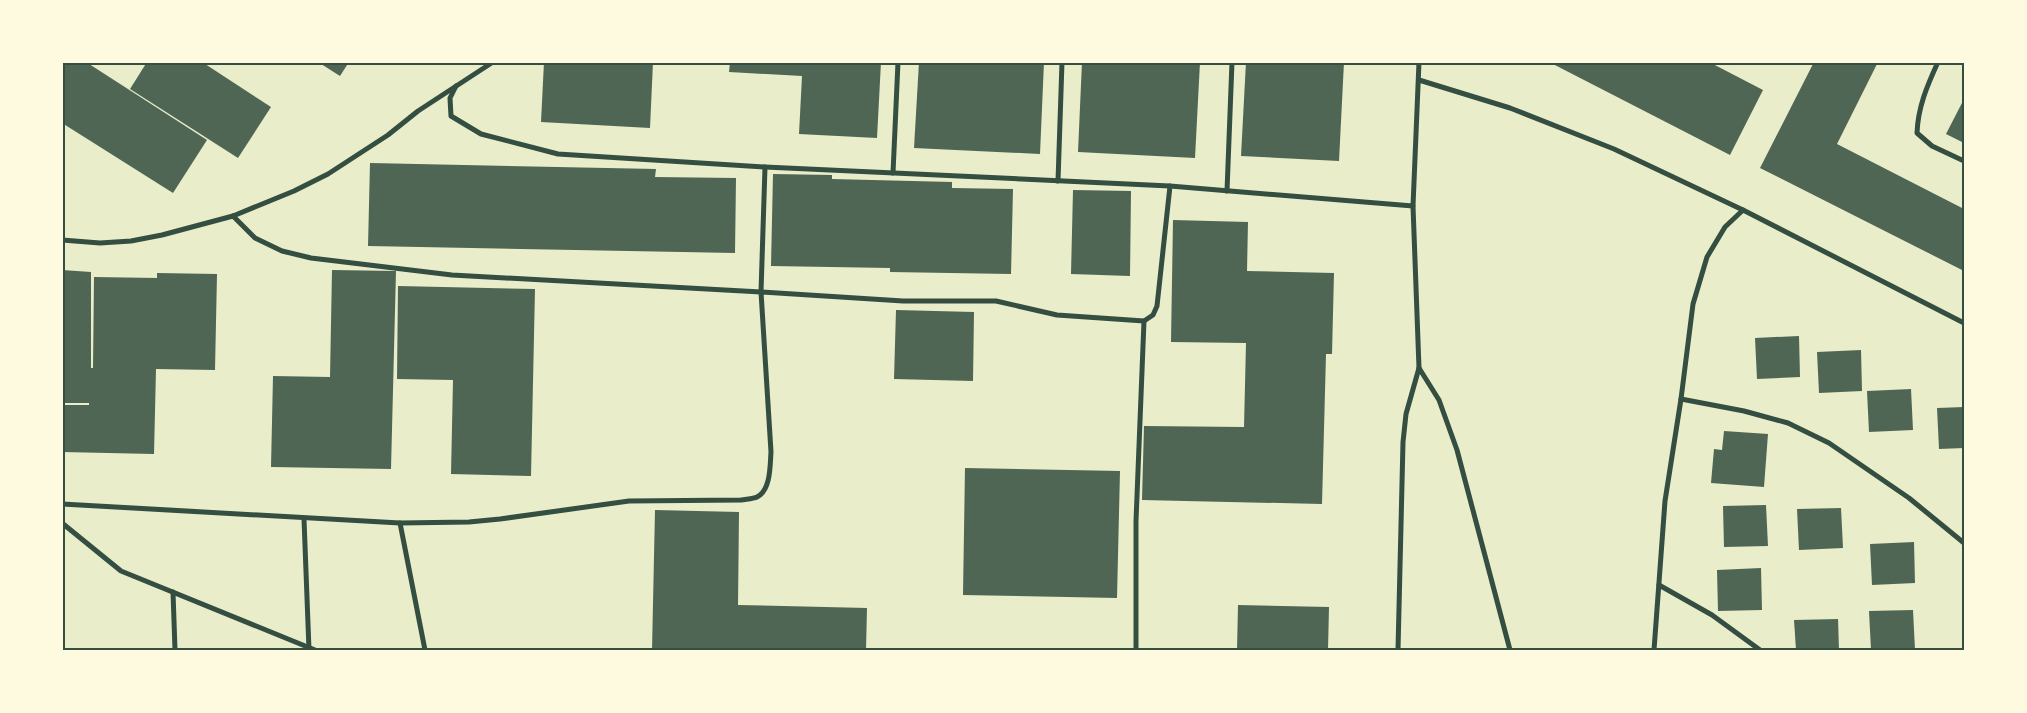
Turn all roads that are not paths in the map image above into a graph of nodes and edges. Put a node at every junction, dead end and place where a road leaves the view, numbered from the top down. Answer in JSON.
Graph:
{"nodes":[{"id":1,"x":493,"y":62,"type":"edge"},
{"id":2,"x":898,"y":62,"type":"edge"},
{"id":3,"x":1062,"y":62,"type":"edge"},
{"id":4,"x":1232,"y":62,"type":"edge"},
{"id":5,"x":1419,"y":62,"type":"edge"},
{"id":6,"x":1938,"y":62,"type":"edge"},
{"id":7,"x":1419,"y":80,"type":"junction"},
{"id":8,"x":456,"y":86,"type":"junction"},
{"id":9,"x":1964,"y":161,"type":"edge"},
{"id":10,"x":765,"y":167,"type":"junction"},
{"id":11,"x":893,"y":173,"type":"junction"},
{"id":12,"x":1058,"y":181,"type":"junction"},
{"id":13,"x":1170,"y":186,"type":"junction"},
{"id":14,"x":1227,"y":191,"type":"junction"},
{"id":15,"x":1413,"y":206,"type":"junction"},
{"id":16,"x":1743,"y":210,"type":"junction"},
{"id":17,"x":233,"y":216,"type":"junction"},
{"id":18,"x":62,"y":240,"type":"edge"},
{"id":19,"x":761,"y":292,"type":"junction"},
{"id":20,"x":1144,"y":321,"type":"junction"},
{"id":21,"x":1964,"y":323,"type":"edge"},
{"id":22,"x":1419,"y":368,"type":"junction"},
{"id":23,"x":1681,"y":399,"type":"junction"},
{"id":24,"x":62,"y":504,"type":"edge"},
{"id":25,"x":304,"y":519,"type":"junction"},
{"id":26,"x":62,"y":523,"type":"edge"},
{"id":27,"x":400,"y":523,"type":"junction"},
{"id":28,"x":1964,"y":543,"type":"edge"},
{"id":29,"x":1659,"y":584,"type":"junction"},
{"id":30,"x":173,"y":592,"type":"junction"},
{"id":31,"x":175,"y":650,"type":"edge"},
{"id":32,"x":311,"y":650,"type":"edge"},
{"id":33,"x":425,"y":650,"type":"edge"},
{"id":34,"x":1136,"y":650,"type":"edge"},
{"id":35,"x":1398,"y":650,"type":"edge"},
{"id":36,"x":1510,"y":650,"type":"edge"},
{"id":37,"x":1654,"y":650,"type":"edge"},
{"id":38,"x":1760,"y":650,"type":"edge"}],
"edges":[{"from":1,"to":8,"type":"street"},
{"from":2,"to":11,"type":"street"},
{"from":3,"to":12,"type":"street"},
{"from":4,"to":14,"type":"street"},
{"from":5,"to":7,"type":"street"},
{"from":6,"to":9,"type":"street"},
{"from":7,"to":15,"type":"street"},
{"from":7,"to":16,"type":"street"},
{"from":8,"to":10,"type":"street"},
{"from":8,"to":17,"type":"street"},
{"from":10,"to":11,"type":"street"},
{"from":10,"to":19,"type":"street"},
{"from":11,"to":12,"type":"street"},
{"from":12,"to":13,"type":"street"},
{"from":13,"to":14,"type":"street"},
{"from":13,"to":20,"type":"street"},
{"from":14,"to":15,"type":"street"},
{"from":15,"to":22,"type":"street"},
{"from":16,"to":21,"type":"street"},
{"from":16,"to":23,"type":"street"},
{"from":17,"to":18,"type":"street"},
{"from":17,"to":19,"type":"street"},
{"from":19,"to":20,"type":"street"},
{"from":19,"to":27,"type":"street"},
{"from":20,"to":34,"type":"street"},
{"from":22,"to":35,"type":"street"},
{"from":22,"to":36,"type":"street"},
{"from":23,"to":28,"type":"street"},
{"from":23,"to":29,"type":"street"},
{"from":24,"to":25,"type":"street"},
{"from":25,"to":27,"type":"street"},
{"from":25,"to":32,"type":"street"},
{"from":26,"to":30,"type":"street"},
{"from":27,"to":33,"type":"street"},
{"from":29,"to":37,"type":"street"},
{"from":29,"to":38,"type":"street"},
{"from":30,"to":31,"type":"street"},
{"from":30,"to":32,"type":"street"}]}
